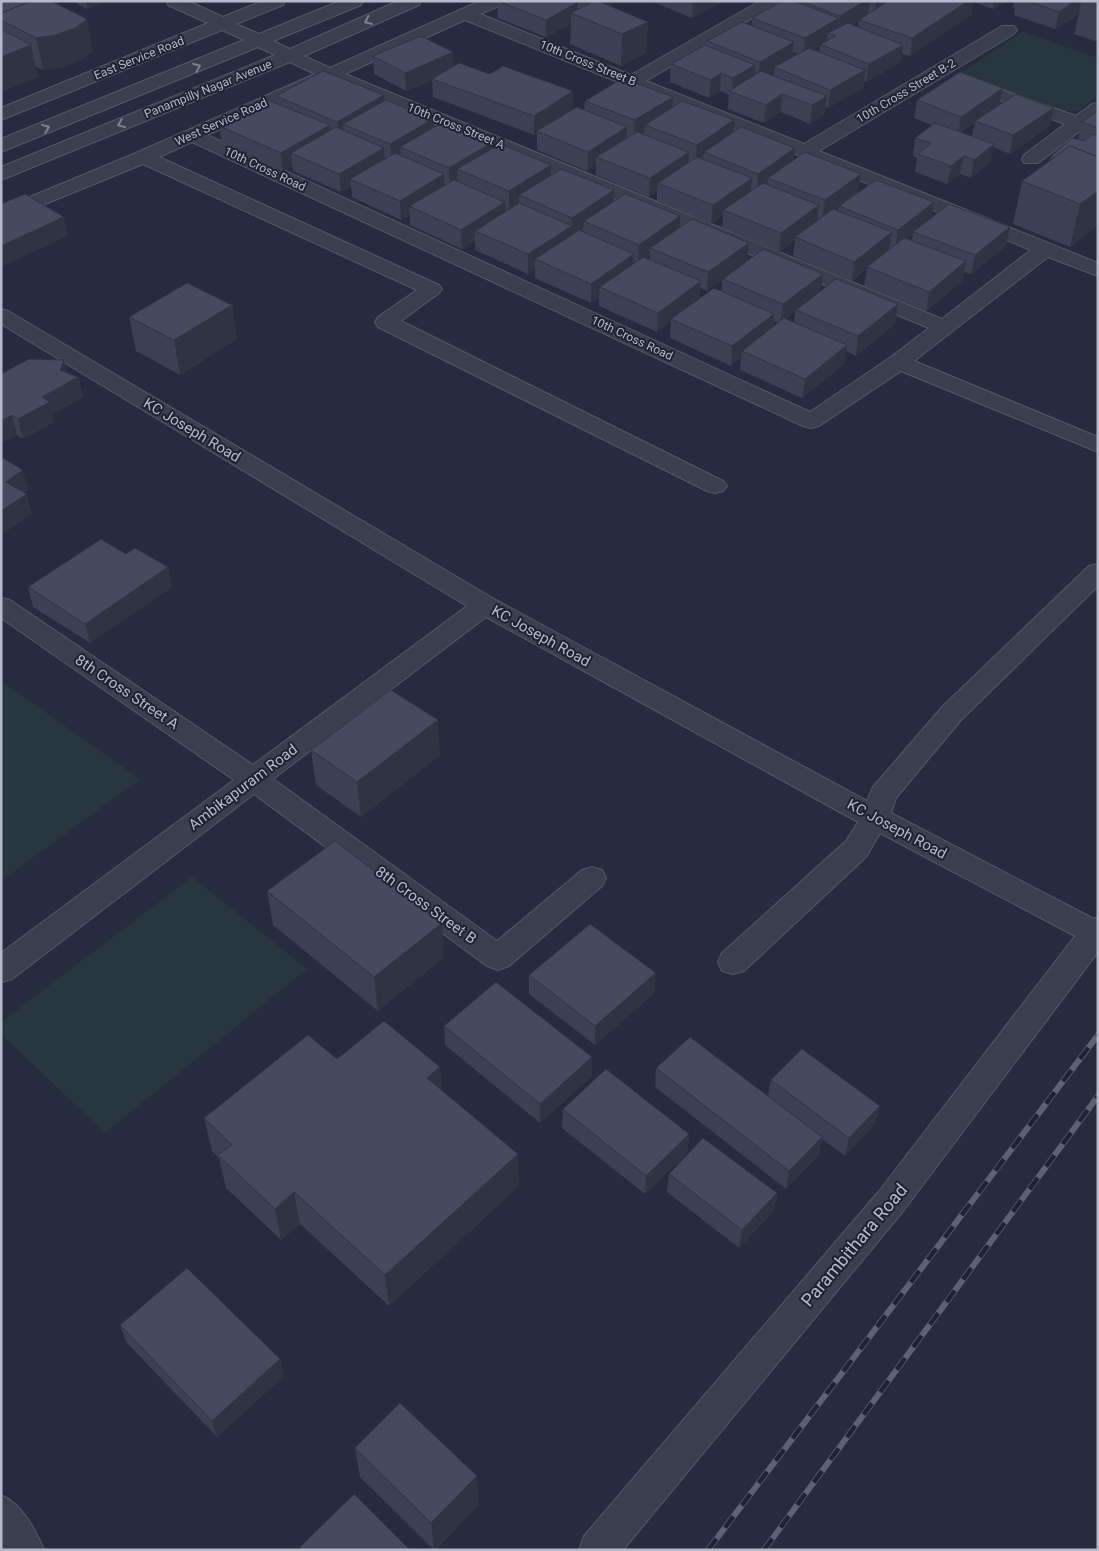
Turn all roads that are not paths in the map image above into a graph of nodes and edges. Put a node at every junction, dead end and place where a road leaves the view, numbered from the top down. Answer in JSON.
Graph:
{"nodes":[{"id":1,"x":174,"y":1,"type":"edge"},
{"id":2,"x":277,"y":1,"type":"edge"},
{"id":3,"x":355,"y":1,"type":"edge"},
{"id":4,"x":413,"y":1,"type":"edge"},
{"id":5,"x":495,"y":1,"type":"edge"},
{"id":6,"x":773,"y":1,"type":"edge"},
{"id":7,"x":467,"y":15,"type":"junction"},
{"id":8,"x":221,"y":25,"type":"junction"},
{"id":9,"x":1008,"y":30,"type":"dead end"},
{"id":10,"x":259,"y":42,"type":"junction"},
{"id":11,"x":289,"y":56,"type":"junction"},
{"id":12,"x":938,"y":72,"type":"junction"},
{"id":13,"x":329,"y":74,"type":"junction"},
{"id":14,"x":633,"y":82,"type":"junction"},
{"id":15,"x":1098,"y":108,"type":"edge"},
{"id":16,"x":1,"y":115,"type":"edge"},
{"id":17,"x":1077,"y":122,"type":"junction"},
{"id":18,"x":191,"y":135,"type":"junction"},
{"id":19,"x":1,"y":146,"type":"edge"},
{"id":20,"x":804,"y":152,"type":"junction"},
{"id":21,"x":143,"y":157,"type":"junction"},
{"id":22,"x":1031,"y":159,"type":"dead end"},
{"id":23,"x":1,"y":174,"type":"edge"},
{"id":24,"x":1,"y":216,"type":"edge"},
{"id":25,"x":1044,"y":250,"type":"junction"},
{"id":26,"x":1098,"y":270,"type":"edge"},
{"id":27,"x":1,"y":315,"type":"edge"},
{"id":28,"x":944,"y":327,"type":"junction"},
{"id":29,"x":57,"y":349,"type":"junction"},
{"id":30,"x":33,"y":362,"type":"edge"},
{"id":31,"x":899,"y":362,"type":"junction"},
{"id":32,"x":1098,"y":445,"type":"edge"},
{"id":33,"x":715,"y":486,"type":"dead end"},
{"id":34,"x":1098,"y":572,"type":"edge"},
{"id":35,"x":485,"y":605,"type":"junction"},
{"id":36,"x":1,"y":606,"type":"edge"},
{"id":37,"x":253,"y":779,"type":"junction"},
{"id":38,"x":875,"y":818,"type":"junction"},
{"id":39,"x":592,"y":878,"type":"dead end"},
{"id":40,"x":1096,"y":931,"type":"edge"},
{"id":41,"x":733,"y":962,"type":"dead end"},
{"id":42,"x":1,"y":970,"type":"edge"},
{"id":43,"x":1,"y":1514,"type":"edge"},
{"id":44,"x":25,"y":1550,"type":"edge"},
{"id":45,"x":598,"y":1550,"type":"edge"}],
"edges":[{"from":1,"to":8,"type":"street"},
{"from":2,"to":8,"type":"street","name":"East Service Road"},
{"from":3,"to":10,"type":"street","name":"Panampilly Nagar Avenue"},
{"from":4,"to":11,"type":"street","name":"Panampilly Nagar Avenue","one_way":true},
{"from":5,"to":7,"type":"street","name":"West Service Road"},
{"from":6,"to":14,"type":"street"},
{"from":7,"to":13,"type":"street","name":"West Service Road"},
{"from":7,"to":14,"type":"street","name":"10th Cross Street B"},
{"from":8,"to":10,"type":"street"},
{"from":8,"to":16,"type":"street","name":"East Service Road"},
{"from":9,"to":12,"type":"street","name":"10th Cross Street B-2"},
{"from":10,"to":11,"type":"street"},
{"from":19,"to":10,"type":"street","name":"Panampilly Nagar Avenue","one_way":true},
{"from":11,"to":13,"type":"street"},
{"from":11,"to":23,"type":"street","name":"Panampilly Nagar Avenue","one_way":true},
{"from":12,"to":17,"type":"street"},
{"from":12,"to":20,"type":"street","name":"10th Cross Street B-2"},
{"from":13,"to":18,"type":"street","name":"West Service Road"},
{"from":13,"to":28,"type":"street","name":"10th Cross Street A"},
{"from":14,"to":20,"type":"street","name":"10th Cross Street B"},
{"from":15,"to":17,"type":"street"},
{"from":17,"to":22,"type":"street"},
{"from":18,"to":21,"type":"street","name":"West Service Road"},
{"from":18,"to":31,"type":"street","name":"10th Cross Road"},
{"from":20,"to":25,"type":"street","name":"10th Cross Street B"},
{"from":21,"to":24,"type":"street","name":"West Service Road"},
{"from":21,"to":33,"type":"street"},
{"from":25,"to":26,"type":"street","name":"10th Cross Street B"},
{"from":25,"to":28,"type":"street","name":"10th Cross Road"},
{"from":27,"to":29,"type":"street","name":"KC Joseph Road"},
{"from":28,"to":31,"type":"street","name":"10th Cross Road"},
{"from":29,"to":30,"type":"street"},
{"from":29,"to":35,"type":"street","name":"KC Joseph Road"},
{"from":31,"to":32,"type":"street"},
{"from":34,"to":38,"type":"street"},
{"from":35,"to":37,"type":"street","name":"Ambikapuram Road"},
{"from":35,"to":38,"type":"street","name":"KC Joseph Road"},
{"from":36,"to":37,"type":"street","name":"8th Cross Street A"},
{"from":37,"to":39,"type":"street","name":"8th Cross Street B"},
{"from":37,"to":42,"type":"street","name":"Ambikapuram Road"},
{"from":38,"to":40,"type":"street","name":"KC Joseph Road"},
{"from":38,"to":41,"type":"street"},
{"from":40,"to":45,"type":"street","name":"Parambithara Road"},
{"from":43,"to":44,"type":"street"}]}
